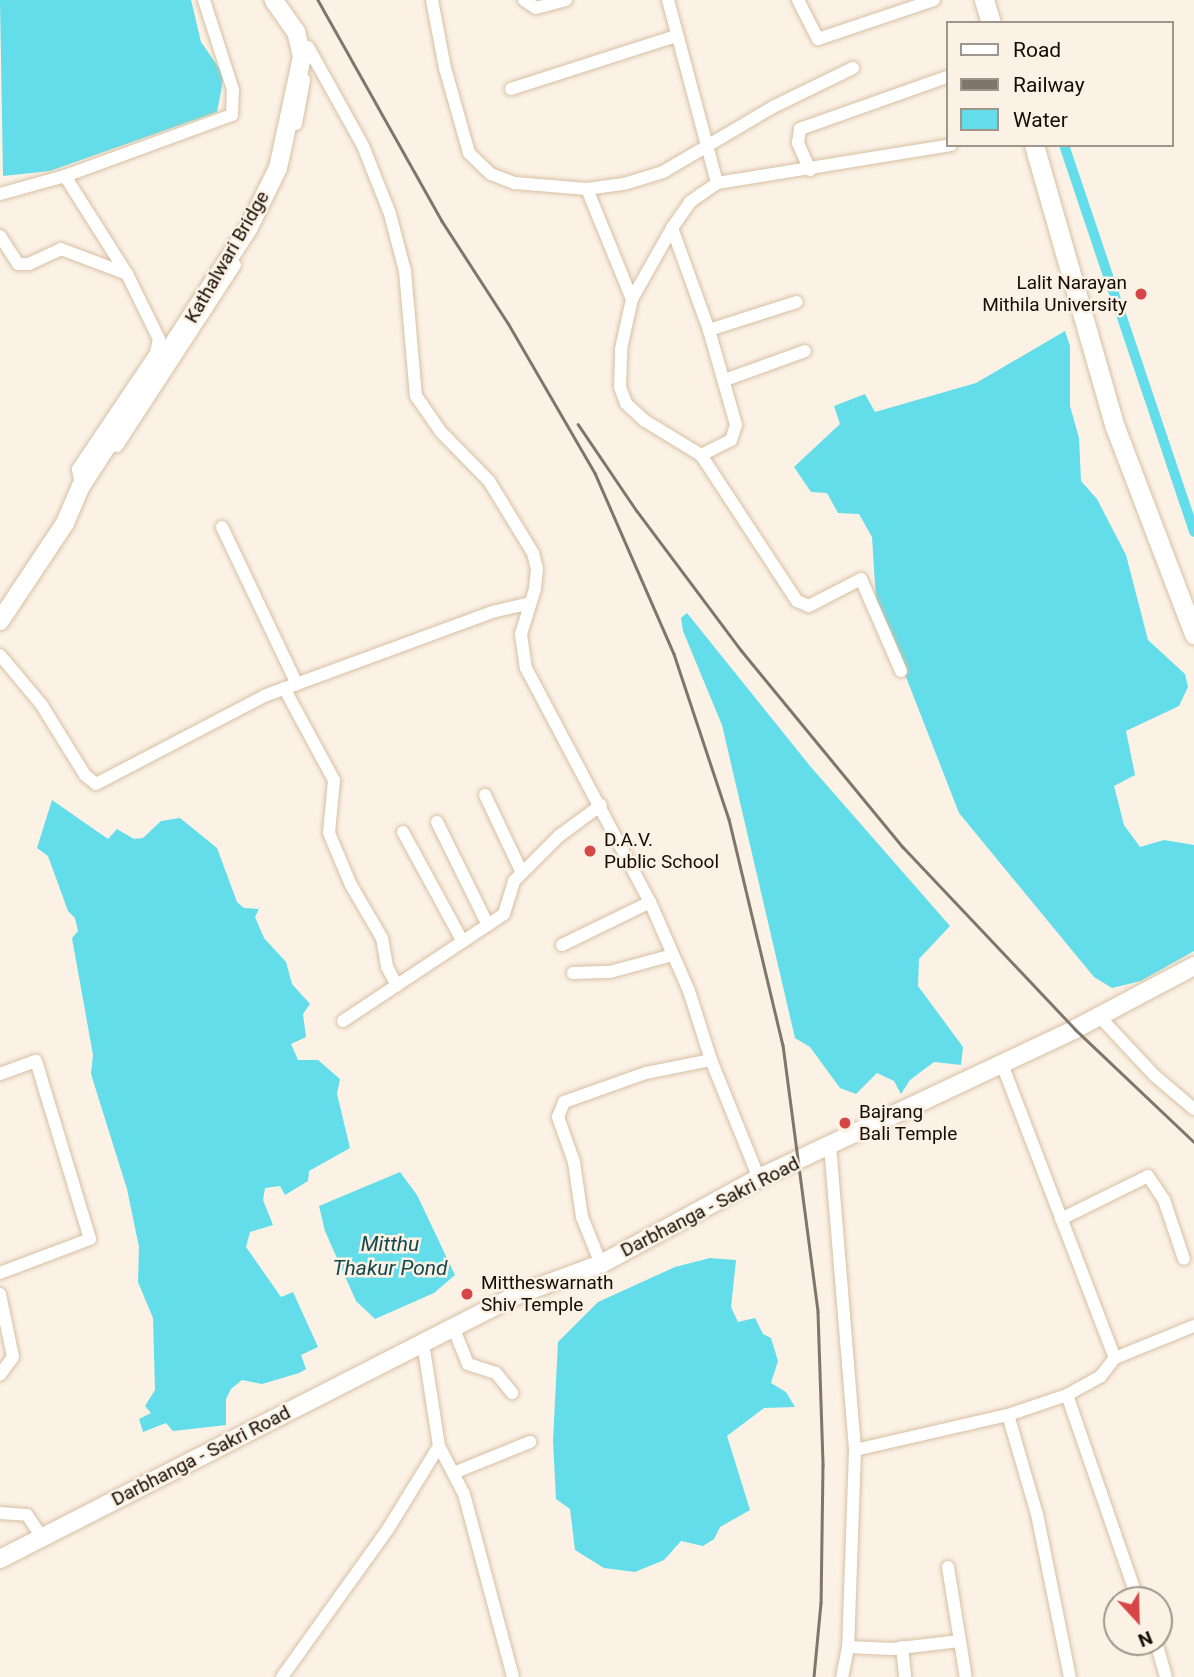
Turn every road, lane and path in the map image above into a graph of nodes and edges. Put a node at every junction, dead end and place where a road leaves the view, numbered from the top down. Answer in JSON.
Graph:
{"nodes":[{"id":1,"x":204,"y":0,"type":"edge"},
{"id":2,"x":432,"y":0,"type":"edge"},
{"id":3,"x":524,"y":0,"type":"edge"},
{"id":4,"x":566,"y":0,"type":"edge"},
{"id":5,"x":668,"y":0,"type":"edge"},
{"id":6,"x":798,"y":0,"type":"edge"},
{"id":7,"x":931,"y":0,"type":"edge"},
{"id":8,"x":984,"y":0,"type":"edge"},
{"id":9,"x":280,"y":2,"type":"edge"},
{"id":10,"x":990,"y":21,"type":"edge"},
{"id":11,"x":676,"y":36,"type":"junction"},
{"id":12,"x":853,"y":68,"type":"dead end"},
{"id":13,"x":946,"y":77,"type":"edge"},
{"id":14,"x":511,"y":89,"type":"dead end"},
{"id":15,"x":946,"y":146,"type":"edge"},
{"id":16,"x":1035,"y":147,"type":"edge"},
{"id":17,"x":707,"y":149,"type":"junction"},
{"id":18,"x":810,"y":170,"type":"junction"},
{"id":19,"x":65,"y":176,"type":"junction"},
{"id":20,"x":717,"y":183,"type":"junction"},
{"id":21,"x":587,"y":189,"type":"junction"},
{"id":22,"x":0,"y":194,"type":"edge"},
{"id":23,"x":672,"y":228,"type":"junction"},
{"id":24,"x":0,"y":236,"type":"edge"},
{"id":25,"x":127,"y":274,"type":"junction"},
{"id":26,"x":632,"y":299,"type":"junction"},
{"id":27,"x":797,"y":302,"type":"dead end"},
{"id":28,"x":709,"y":331,"type":"junction"},
{"id":29,"x":805,"y":351,"type":"dead end"},
{"id":30,"x":725,"y":380,"type":"junction"},
{"id":31,"x":701,"y":455,"type":"junction"},
{"id":32,"x":81,"y":486,"type":"junction"},
{"id":33,"x":222,"y":527,"type":"dead end"},
{"id":34,"x":528,"y":604,"type":"junction"},
{"id":35,"x":0,"y":621,"type":"edge"},
{"id":36,"x":1194,"y":634,"type":"edge"},
{"id":37,"x":0,"y":655,"type":"edge"},
{"id":38,"x":901,"y":671,"type":"dead end"},
{"id":39,"x":290,"y":686,"type":"junction"},
{"id":40,"x":485,"y":796,"type":"dead end"},
{"id":41,"x":601,"y":805,"type":"junction"},
{"id":42,"x":437,"y":821,"type":"dead end"},
{"id":43,"x":403,"y":832,"type":"dead end"},
{"id":44,"x":522,"y":873,"type":"junction"},
{"id":45,"x":650,"y":902,"type":"junction"},
{"id":46,"x":488,"y":926,"type":"junction"},
{"id":47,"x":463,"y":942,"type":"junction"},
{"id":48,"x":562,"y":946,"type":"dead end"},
{"id":49,"x":673,"y":955,"type":"junction"},
{"id":50,"x":1194,"y":966,"type":"edge"},
{"id":51,"x":573,"y":973,"type":"dead end"},
{"id":52,"x":397,"y":986,"type":"junction"},
{"id":53,"x":1099,"y":1016,"type":"junction"},
{"id":54,"x":343,"y":1021,"type":"dead end"},
{"id":55,"x":711,"y":1060,"type":"junction"},
{"id":56,"x":1002,"y":1064,"type":"junction"},
{"id":57,"x":0,"y":1073,"type":"edge"},
{"id":58,"x":1194,"y":1109,"type":"edge"},
{"id":59,"x":830,"y":1145,"type":"junction"},
{"id":60,"x":758,"y":1178,"type":"junction"},
{"id":61,"x":1061,"y":1219,"type":"junction"},
{"id":62,"x":1184,"y":1259,"type":"dead end"},
{"id":63,"x":601,"y":1264,"type":"junction"},
{"id":64,"x":0,"y":1273,"type":"edge"},
{"id":65,"x":0,"y":1294,"type":"edge"},
{"id":66,"x":1194,"y":1326,"type":"edge"},
{"id":67,"x":453,"y":1327,"type":"junction"},
{"id":68,"x":422,"y":1343,"type":"junction"},
{"id":69,"x":1115,"y":1358,"type":"junction"},
{"id":70,"x":0,"y":1376,"type":"edge"},
{"id":71,"x":512,"y":1393,"type":"dead end"},
{"id":72,"x":1067,"y":1395,"type":"junction"},
{"id":73,"x":1008,"y":1415,"type":"junction"},
{"id":74,"x":530,"y":1442,"type":"dead end"},
{"id":75,"x":439,"y":1447,"type":"junction"},
{"id":76,"x":856,"y":1450,"type":"junction"},
{"id":77,"x":456,"y":1472,"type":"junction"},
{"id":78,"x":0,"y":1513,"type":"edge"},
{"id":79,"x":42,"y":1537,"type":"junction"},
{"id":80,"x":0,"y":1559,"type":"edge"},
{"id":81,"x":948,"y":1567,"type":"dead end"},
{"id":82,"x":1133,"y":1586,"type":"edge"},
{"id":83,"x":960,"y":1641,"type":"junction"},
{"id":84,"x":848,"y":1647,"type":"junction"},
{"id":85,"x":902,"y":1647,"type":"junction"},
{"id":86,"x":1160,"y":1656,"type":"edge"},
{"id":87,"x":282,"y":1677,"type":"edge"},
{"id":88,"x":513,"y":1677,"type":"edge"},
{"id":89,"x":842,"y":1677,"type":"edge"},
{"id":90,"x":905,"y":1677,"type":"edge"},
{"id":91,"x":966,"y":1677,"type":"edge"},
{"id":92,"x":1070,"y":1677,"type":"edge"},
{"id":93,"x":1166,"y":1677,"type":"edge"}],
"edges":[{"from":1,"to":19,"type":"street"},
{"from":2,"to":21,"type":"street"},
{"from":3,"to":4,"type":"street"},
{"from":5,"to":11,"type":"street"},
{"from":6,"to":7,"type":"street"},
{"from":8,"to":10,"type":"main road"},
{"from":9,"to":32,"type":"main road","name":"Kathalwari Bridge"},
{"from":11,"to":14,"type":"street"},
{"from":11,"to":17,"type":"street"},
{"from":12,"to":17,"type":"street"},
{"from":13,"to":18,"type":"street"},
{"from":15,"to":18,"type":"street"},
{"from":16,"to":36,"type":"main road"},
{"from":17,"to":20,"type":"street"},
{"from":17,"to":21,"type":"street"},
{"from":18,"to":20,"type":"street"},
{"from":19,"to":22,"type":"street"},
{"from":19,"to":25,"type":"street"},
{"from":20,"to":23,"type":"street"},
{"from":21,"to":26,"type":"street"},
{"from":23,"to":26,"type":"street"},
{"from":23,"to":28,"type":"street"},
{"from":24,"to":25,"type":"street"},
{"from":25,"to":32,"type":"street"},
{"from":26,"to":31,"type":"street"},
{"from":27,"to":28,"type":"street"},
{"from":28,"to":30,"type":"street"},
{"from":29,"to":30,"type":"street"},
{"from":30,"to":31,"type":"street"},
{"from":31,"to":38,"type":"street"},
{"from":32,"to":34,"type":"street"},
{"from":32,"to":35,"type":"main road","name":"Kathalwari Bridge"},
{"from":33,"to":39,"type":"street"},
{"from":34,"to":39,"type":"street"},
{"from":34,"to":41,"type":"street"},
{"from":37,"to":39,"type":"street"},
{"from":39,"to":52,"type":"street"},
{"from":40,"to":44,"type":"street"},
{"from":41,"to":44,"type":"street"},
{"from":41,"to":45,"type":"street"},
{"from":42,"to":46,"type":"street"},
{"from":43,"to":47,"type":"street"},
{"from":44,"to":46,"type":"street"},
{"from":45,"to":48,"type":"street"},
{"from":45,"to":49,"type":"street"},
{"from":46,"to":47,"type":"street"},
{"from":47,"to":52,"type":"street"},
{"from":49,"to":51,"type":"street"},
{"from":49,"to":55,"type":"street"},
{"from":50,"to":53,"type":"main road","name":"Darbhanga - Sakri Road"},
{"from":52,"to":54,"type":"street"},
{"from":53,"to":56,"type":"main road","name":"Darbhanga - Sakri Road"},
{"from":53,"to":58,"type":"street"},
{"from":55,"to":60,"type":"street"},
{"from":55,"to":63,"type":"street"},
{"from":56,"to":59,"type":"main road","name":"Darbhanga - Sakri Road"},
{"from":56,"to":61,"type":"street"},
{"from":57,"to":64,"type":"street"},
{"from":59,"to":60,"type":"main road","name":"Darbhanga - Sakri Road"},
{"from":59,"to":76,"type":"street"},
{"from":60,"to":63,"type":"main road","name":"Darbhanga - Sakri Road"},
{"from":61,"to":62,"type":"street"},
{"from":61,"to":69,"type":"street"},
{"from":63,"to":67,"type":"main road","name":"Darbhanga - Sakri Road"},
{"from":65,"to":70,"type":"street"},
{"from":66,"to":69,"type":"street"},
{"from":67,"to":68,"type":"main road","name":"Darbhanga - Sakri Road"},
{"from":67,"to":71,"type":"street"},
{"from":68,"to":75,"type":"street"},
{"from":68,"to":79,"type":"main road","name":"Darbhanga - Sakri Road"},
{"from":69,"to":72,"type":"street"},
{"from":72,"to":73,"type":"street"},
{"from":72,"to":82,"type":"street"},
{"from":73,"to":76,"type":"street"},
{"from":73,"to":92,"type":"street"},
{"from":74,"to":77,"type":"street"},
{"from":75,"to":77,"type":"street"},
{"from":75,"to":87,"type":"street"},
{"from":76,"to":84,"type":"street"},
{"from":77,"to":88,"type":"street"},
{"from":78,"to":79,"type":"street"},
{"from":79,"to":80,"type":"main road","name":"Darbhanga - Sakri Road"},
{"from":81,"to":83,"type":"street"},
{"from":83,"to":85,"type":"street"},
{"from":83,"to":91,"type":"street"},
{"from":84,"to":85,"type":"street"},
{"from":84,"to":89,"type":"street"},
{"from":85,"to":90,"type":"street"},
{"from":86,"to":93,"type":"street"}]}
